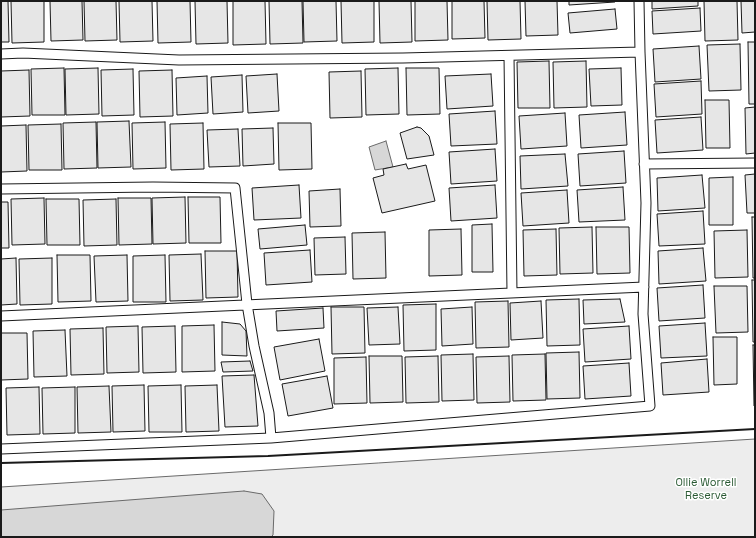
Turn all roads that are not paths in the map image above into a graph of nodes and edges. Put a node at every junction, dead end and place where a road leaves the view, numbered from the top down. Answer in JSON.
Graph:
{"nodes":[{"id":1,"x":639,"y":1,"type":"edge"},
{"id":2,"x":640,"y":52,"type":"junction"},
{"id":3,"x":1,"y":54,"type":"edge"},
{"id":4,"x":509,"y":56,"type":"junction"},
{"id":5,"x":755,"y":163,"type":"edge"},
{"id":6,"x":644,"y":164,"type":"junction"},
{"id":7,"x":1,"y":190,"type":"edge"},
{"id":8,"x":644,"y":287,"type":"junction"},
{"id":9,"x":512,"y":293,"type":"junction"},
{"id":10,"x":248,"y":304,"type":"junction"},
{"id":11,"x":1,"y":316,"type":"edge"},
{"id":12,"x":271,"y":438,"type":"junction"},
{"id":13,"x":1,"y":449,"type":"edge"}],
"edges":[{"from":1,"to":2,"type":"lane"},
{"from":2,"to":4,"type":"lane"},
{"from":2,"to":6,"type":"lane"},
{"from":3,"to":4,"type":"lane"},
{"from":4,"to":9,"type":"lane"},
{"from":5,"to":6,"type":"lane"},
{"from":6,"to":8,"type":"lane"},
{"from":7,"to":10,"type":"lane"},
{"from":8,"to":9,"type":"lane"},
{"from":8,"to":12,"type":"lane"},
{"from":9,"to":10,"type":"lane"},
{"from":10,"to":11,"type":"lane"},
{"from":10,"to":12,"type":"lane"},
{"from":12,"to":13,"type":"lane"}]}
